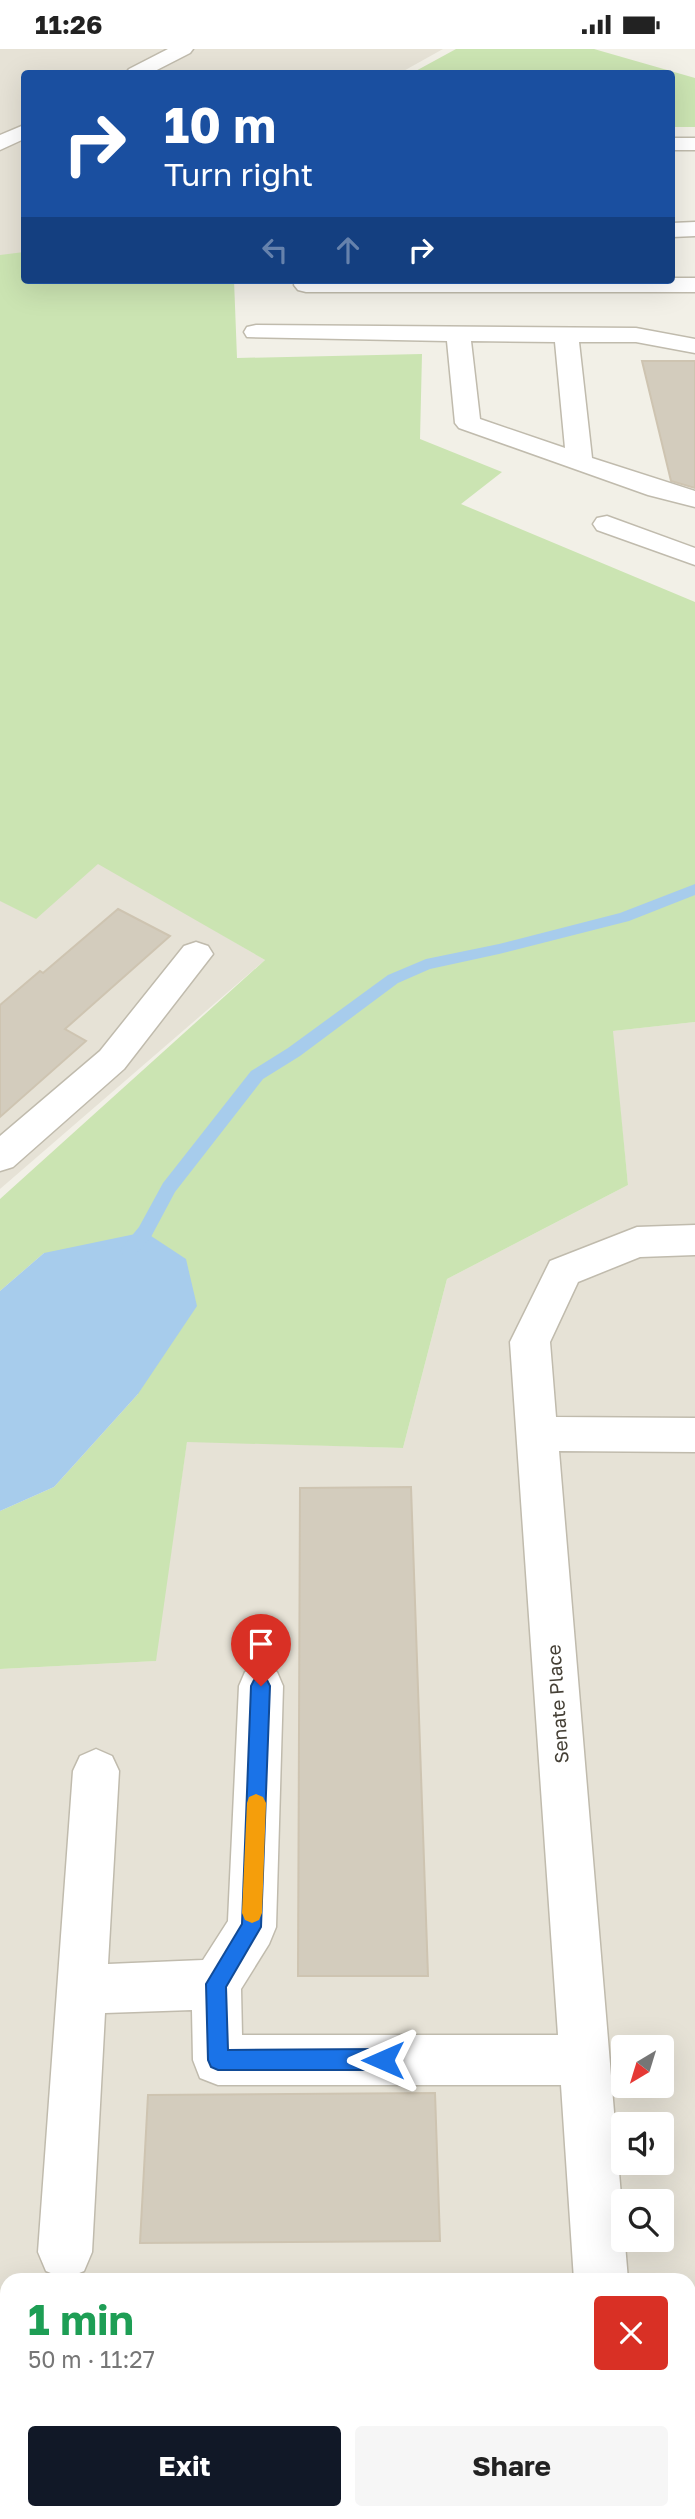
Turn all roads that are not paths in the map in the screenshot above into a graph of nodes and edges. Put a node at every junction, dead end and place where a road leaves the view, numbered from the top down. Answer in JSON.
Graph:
{"nodes":[{"id":1,"x":183,"y":49,"type":"edge"},
{"id":2,"x":142,"y":70,"type":"edge"},
{"id":3,"x":21,"y":133,"type":"edge"},
{"id":4,"x":0,"y":144,"type":"edge"},
{"id":5,"x":675,"y":144,"type":"edge"},
{"id":6,"x":695,"y":144,"type":"edge"},
{"id":7,"x":695,"y":229,"type":"edge"},
{"id":8,"x":675,"y":230,"type":"edge"},
{"id":9,"x":306,"y":284,"type":"edge"},
{"id":10,"x":695,"y":285,"type":"edge"},
{"id":11,"x":257,"y":332,"type":"dead end"},
{"id":12,"x":458,"y":334,"type":"junction"},
{"id":13,"x":566,"y":334,"type":"junction"},
{"id":14,"x":695,"y":346,"type":"edge"},
{"id":15,"x":580,"y":463,"type":"junction"},
{"id":16,"x":695,"y":499,"type":"edge"},
{"id":17,"x":607,"y":524,"type":"dead end"},
{"id":18,"x":695,"y":557,"type":"edge"},
{"id":19,"x":196,"y":954,"type":"dead end"},
{"id":20,"x":0,"y":1157,"type":"edge"},
{"id":21,"x":695,"y":1240,"type":"edge"},
{"id":22,"x":536,"y":1434,"type":"junction"},
{"id":23,"x":695,"y":1435,"type":"edge"},
{"id":24,"x":261,"y":1686,"type":"dead end"},
{"id":25,"x":96,"y":1771,"type":"dead end"},
{"id":26,"x":216,"y":1984,"type":"junction"},
{"id":27,"x":80,"y":1990,"type":"junction"},
{"id":28,"x":584,"y":2060,"type":"junction"},
{"id":29,"x":65,"y":2252,"type":"dead end"},
{"id":30,"x":600,"y":2273,"type":"edge"}],
"edges":[{"from":1,"to":2,"type":"street"},
{"from":3,"to":4,"type":"street"},
{"from":5,"to":6,"type":"street"},
{"from":7,"to":8,"type":"street"},
{"from":9,"to":10,"type":"street"},
{"from":11,"to":12,"type":"street"},
{"from":12,"to":13,"type":"street"},
{"from":12,"to":15,"type":"street"},
{"from":13,"to":14,"type":"street"},
{"from":13,"to":15,"type":"street"},
{"from":15,"to":16,"type":"street"},
{"from":17,"to":18,"type":"street"},
{"from":19,"to":20,"type":"street"},
{"from":21,"to":22,"type":"street","name":"Senate Place"},
{"from":22,"to":23,"type":"street"},
{"from":22,"to":28,"type":"street","name":"Senate Place"},
{"from":24,"to":26,"type":"street"},
{"from":25,"to":27,"type":"street"},
{"from":26,"to":27,"type":"street"},
{"from":26,"to":28,"type":"street"},
{"from":27,"to":29,"type":"street"},
{"from":28,"to":30,"type":"street","name":"Senate Place"}]}
